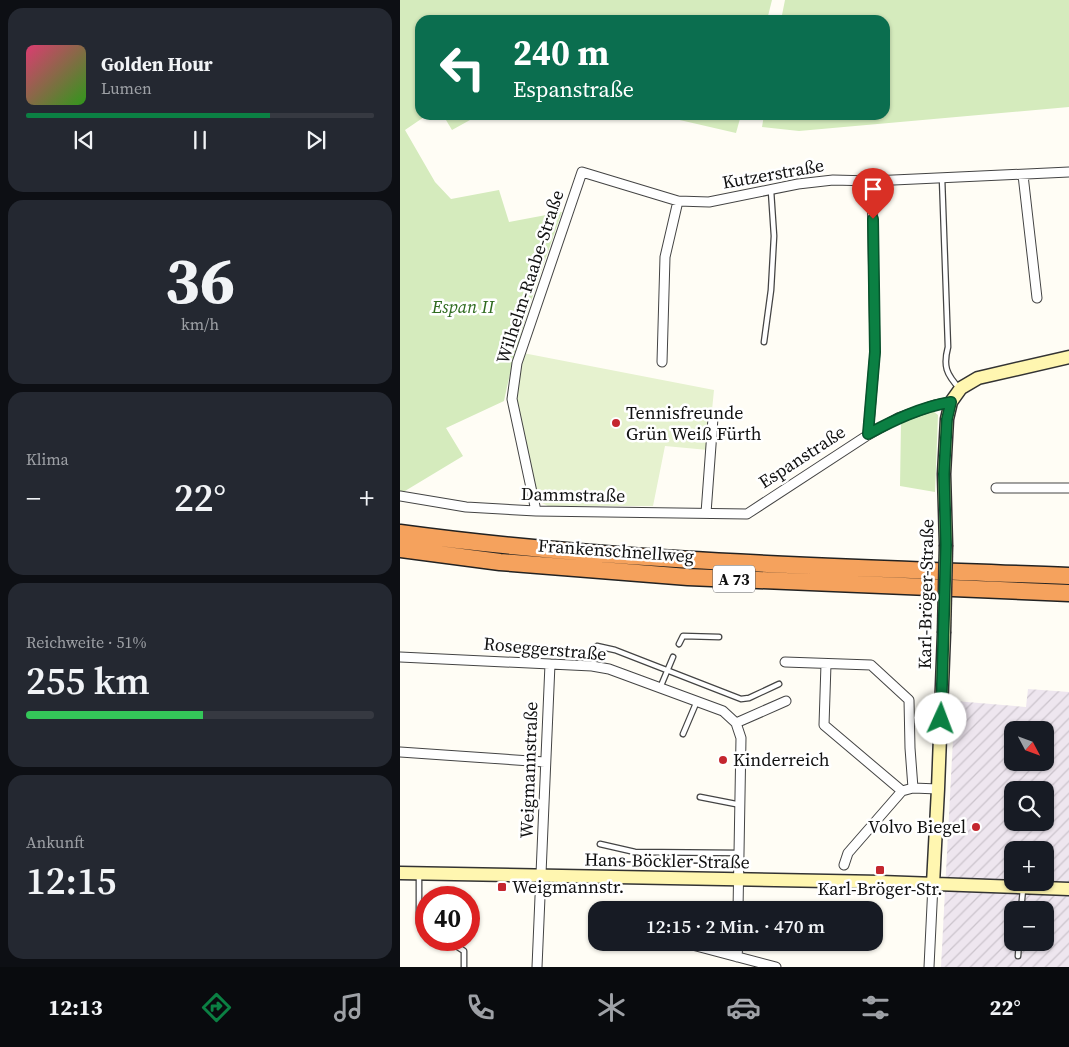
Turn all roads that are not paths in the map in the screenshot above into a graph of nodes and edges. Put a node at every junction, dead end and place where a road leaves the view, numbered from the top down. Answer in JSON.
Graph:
{"nodes":[{"id":1,"x":582,"y":172,"type":"joint"},
{"id":2,"x":1069,"y":172,"type":"edge"},
{"id":3,"x":1023,"y":175,"type":"junction"},
{"id":4,"x":942,"y":178,"type":"junction"},
{"id":5,"x":872,"y":182,"type":"junction"},
{"id":6,"x":770,"y":191,"type":"junction"},
{"id":7,"x":678,"y":201,"type":"junction"},
{"id":8,"x":1038,"y":298,"type":"dead end"},
{"id":9,"x":764,"y":342,"type":"dead end"},
{"id":10,"x":1069,"y":358,"type":"edge"},
{"id":11,"x":662,"y":362,"type":"dead end"},
{"id":12,"x":960,"y":390,"type":"junction"},
{"id":13,"x":951,"y":402,"type":"junction"},
{"id":14,"x":712,"y":418,"type":"dead end"},
{"id":15,"x":868,"y":434,"type":"junction"},
{"id":16,"x":996,"y":488,"type":"dead end"},
{"id":17,"x":1069,"y":488,"type":"edge"},
{"id":18,"x":400,"y":496,"type":"edge"},
{"id":19,"x":536,"y":511,"type":"junction"},
{"id":20,"x":706,"y":513,"type":"junction"},
{"id":21,"x":747,"y":514,"type":"joint"},
{"id":22,"x":400,"y":533,"type":"edge"},
{"id":23,"x":400,"y":549,"type":"edge"},
{"id":24,"x":1069,"y":576,"type":"edge"},
{"id":25,"x":1069,"y":594,"type":"edge"},
{"id":26,"x":719,"y":637,"type":"dead end"},
{"id":27,"x":679,"y":644,"type":"dead end"},
{"id":28,"x":597,"y":646,"type":"dead end"},
{"id":29,"x":400,"y":657,"type":"edge"},
{"id":30,"x":673,"y":657,"type":"dead end"},
{"id":31,"x":785,"y":662,"type":"dead end"},
{"id":32,"x":550,"y":664,"type":"junction"},
{"id":33,"x":826,"y":664,"type":"junction"},
{"id":34,"x":668,"y":671,"type":"junction"},
{"id":35,"x":779,"y":684,"type":"dead end"},
{"id":36,"x":660,"y":688,"type":"junction"},
{"id":37,"x":786,"y":701,"type":"dead end"},
{"id":38,"x":697,"y":702,"type":"junction"},
{"id":39,"x":736,"y":723,"type":"junction"},
{"id":40,"x":683,"y":734,"type":"dead end"},
{"id":41,"x":400,"y":752,"type":"edge"},
{"id":42,"x":545,"y":762,"type":"junction"},
{"id":43,"x":913,"y":788,"type":"junction"},
{"id":44,"x":938,"y":789,"type":"junction"},
{"id":45,"x":902,"y":791,"type":"junction"},
{"id":46,"x":700,"y":798,"type":"dead end"},
{"id":47,"x":741,"y":805,"type":"junction"},
{"id":48,"x":600,"y":844,"type":"dead end"},
{"id":49,"x":740,"y":853,"type":"junction"},
{"id":50,"x":844,"y":864,"type":"dead end"},
{"id":51,"x":400,"y":873,"type":"edge"},
{"id":52,"x":419,"y":874,"type":"junction"},
{"id":53,"x":541,"y":876,"type":"junction"},
{"id":54,"x":739,"y":879,"type":"junction"},
{"id":55,"x":933,"y":884,"type":"junction"},
{"id":56,"x":419,"y":886,"type":"edge"},
{"id":57,"x":1004,"y":887,"type":"edge"},
{"id":58,"x":1054,"y":889,"type":"edge"},
{"id":59,"x":1069,"y":889,"type":"edge"},
{"id":60,"x":738,"y":901,"type":"edge"},
{"id":61,"x":464,"y":951,"type":"edge"},
{"id":62,"x":715,"y":951,"type":"edge"},
{"id":63,"x":737,"y":951,"type":"edge"},
{"id":64,"x":1018,"y":951,"type":"edge"},
{"id":65,"x":1018,"y":956,"type":"dead end"},
{"id":66,"x":737,"y":957,"type":"junction"},
{"id":67,"x":464,"y":967,"type":"edge"},
{"id":68,"x":537,"y":967,"type":"edge"},
{"id":69,"x":776,"y":967,"type":"edge"},
{"id":70,"x":929,"y":967,"type":"edge"}],
"edges":[{"from":1,"to":7,"type":"street","name":"Kutzerstraße"},
{"from":1,"to":19,"type":"street","name":"Wilhelm-Raabe-Straße"},
{"from":2,"to":3,"type":"street","name":"Kutzerstraße"},
{"from":3,"to":4,"type":"street","name":"Kutzerstraße"},
{"from":3,"to":8,"type":"street"},
{"from":4,"to":5,"type":"street","name":"Kutzerstraße"},
{"from":4,"to":12,"type":"lane"},
{"from":5,"to":6,"type":"street","name":"Kutzerstraße"},
{"from":5,"to":15,"type":"street"},
{"from":6,"to":7,"type":"street","name":"Kutzerstraße"},
{"from":6,"to":9,"type":"lane"},
{"from":7,"to":11,"type":"street"},
{"from":10,"to":12,"type":"main road"},
{"from":12,"to":13,"type":"main road"},
{"from":13,"to":15,"type":"street","name":"Espanstraße"},
{"from":13,"to":44,"type":"main road","name":"Karl-Bröger-Straße","bridge":true},
{"from":14,"to":20,"type":"street"},
{"from":15,"to":21,"type":"street","name":"Espanstraße"},
{"from":16,"to":17,"type":"street"},
{"from":18,"to":19,"type":"street","name":"Dammstraße"},
{"from":19,"to":20,"type":"street","name":"Dammstraße"},
{"from":20,"to":21,"type":"street","name":"Dammstraße"},
{"from":22,"to":24,"type":"highway","name":"Frankenschnellweg","number":"A 73"},
{"from":23,"to":25,"type":"highway","name":"Frankenschnellweg","number":"A 73"},
{"from":26,"to":27,"type":"lane"},
{"from":28,"to":34,"type":"lane"},
{"from":29,"to":32,"type":"street","name":"Roseggerstraße"},
{"from":30,"to":34,"type":"lane"},
{"from":31,"to":33,"type":"street"},
{"from":32,"to":36,"type":"street","name":"Roseggerstraße"},
{"from":32,"to":42,"type":"street","name":"Weigmannstraße"},
{"from":33,"to":43,"type":"street"},
{"from":33,"to":45,"type":"street"},
{"from":34,"to":35,"type":"lane"},
{"from":34,"to":36,"type":"lane"},
{"from":36,"to":38,"type":"street","name":"Roseggerstraße"},
{"from":37,"to":39,"type":"street"},
{"from":38,"to":39,"type":"street","name":"Roseggerstraße"},
{"from":38,"to":40,"type":"lane"},
{"from":39,"to":47,"type":"street"},
{"from":41,"to":42,"type":"street"},
{"from":42,"to":53,"type":"street","name":"Weigmannstraße"},
{"from":43,"to":44,"type":"street"},
{"from":43,"to":45,"type":"street"},
{"from":44,"to":55,"type":"main road","name":"Karl-Bröger-Straße"},
{"from":45,"to":50,"type":"street"},
{"from":46,"to":47,"type":"lane"},
{"from":47,"to":49,"type":"street"},
{"from":48,"to":49,"type":"lane"},
{"from":49,"to":54,"type":"street"},
{"from":51,"to":52,"type":"main road","name":"Hans-Böckler-Straße"},
{"from":52,"to":53,"type":"main road","name":"Hans-Böckler-Straße"},
{"from":52,"to":56,"type":"lane"},
{"from":53,"to":54,"type":"main road","name":"Hans-Böckler-Straße"},
{"from":53,"to":68,"type":"street","name":"Weigmannstraße"},
{"from":54,"to":55,"type":"main road","name":"Hans-Böckler-Straße"},
{"from":54,"to":60,"type":"street"},
{"from":55,"to":57,"type":"main road","name":"Hans-Böckler-Straße"},
{"from":55,"to":70,"type":"street","name":"Karl-Bröger-Straße"},
{"from":58,"to":59,"type":"main road","name":"Hans-Böckler-Straße"},
{"from":61,"to":67,"type":"lane"},
{"from":62,"to":66,"type":"street"},
{"from":63,"to":66,"type":"street"},
{"from":64,"to":65,"type":"lane"},
{"from":66,"to":69,"type":"street"}]}
